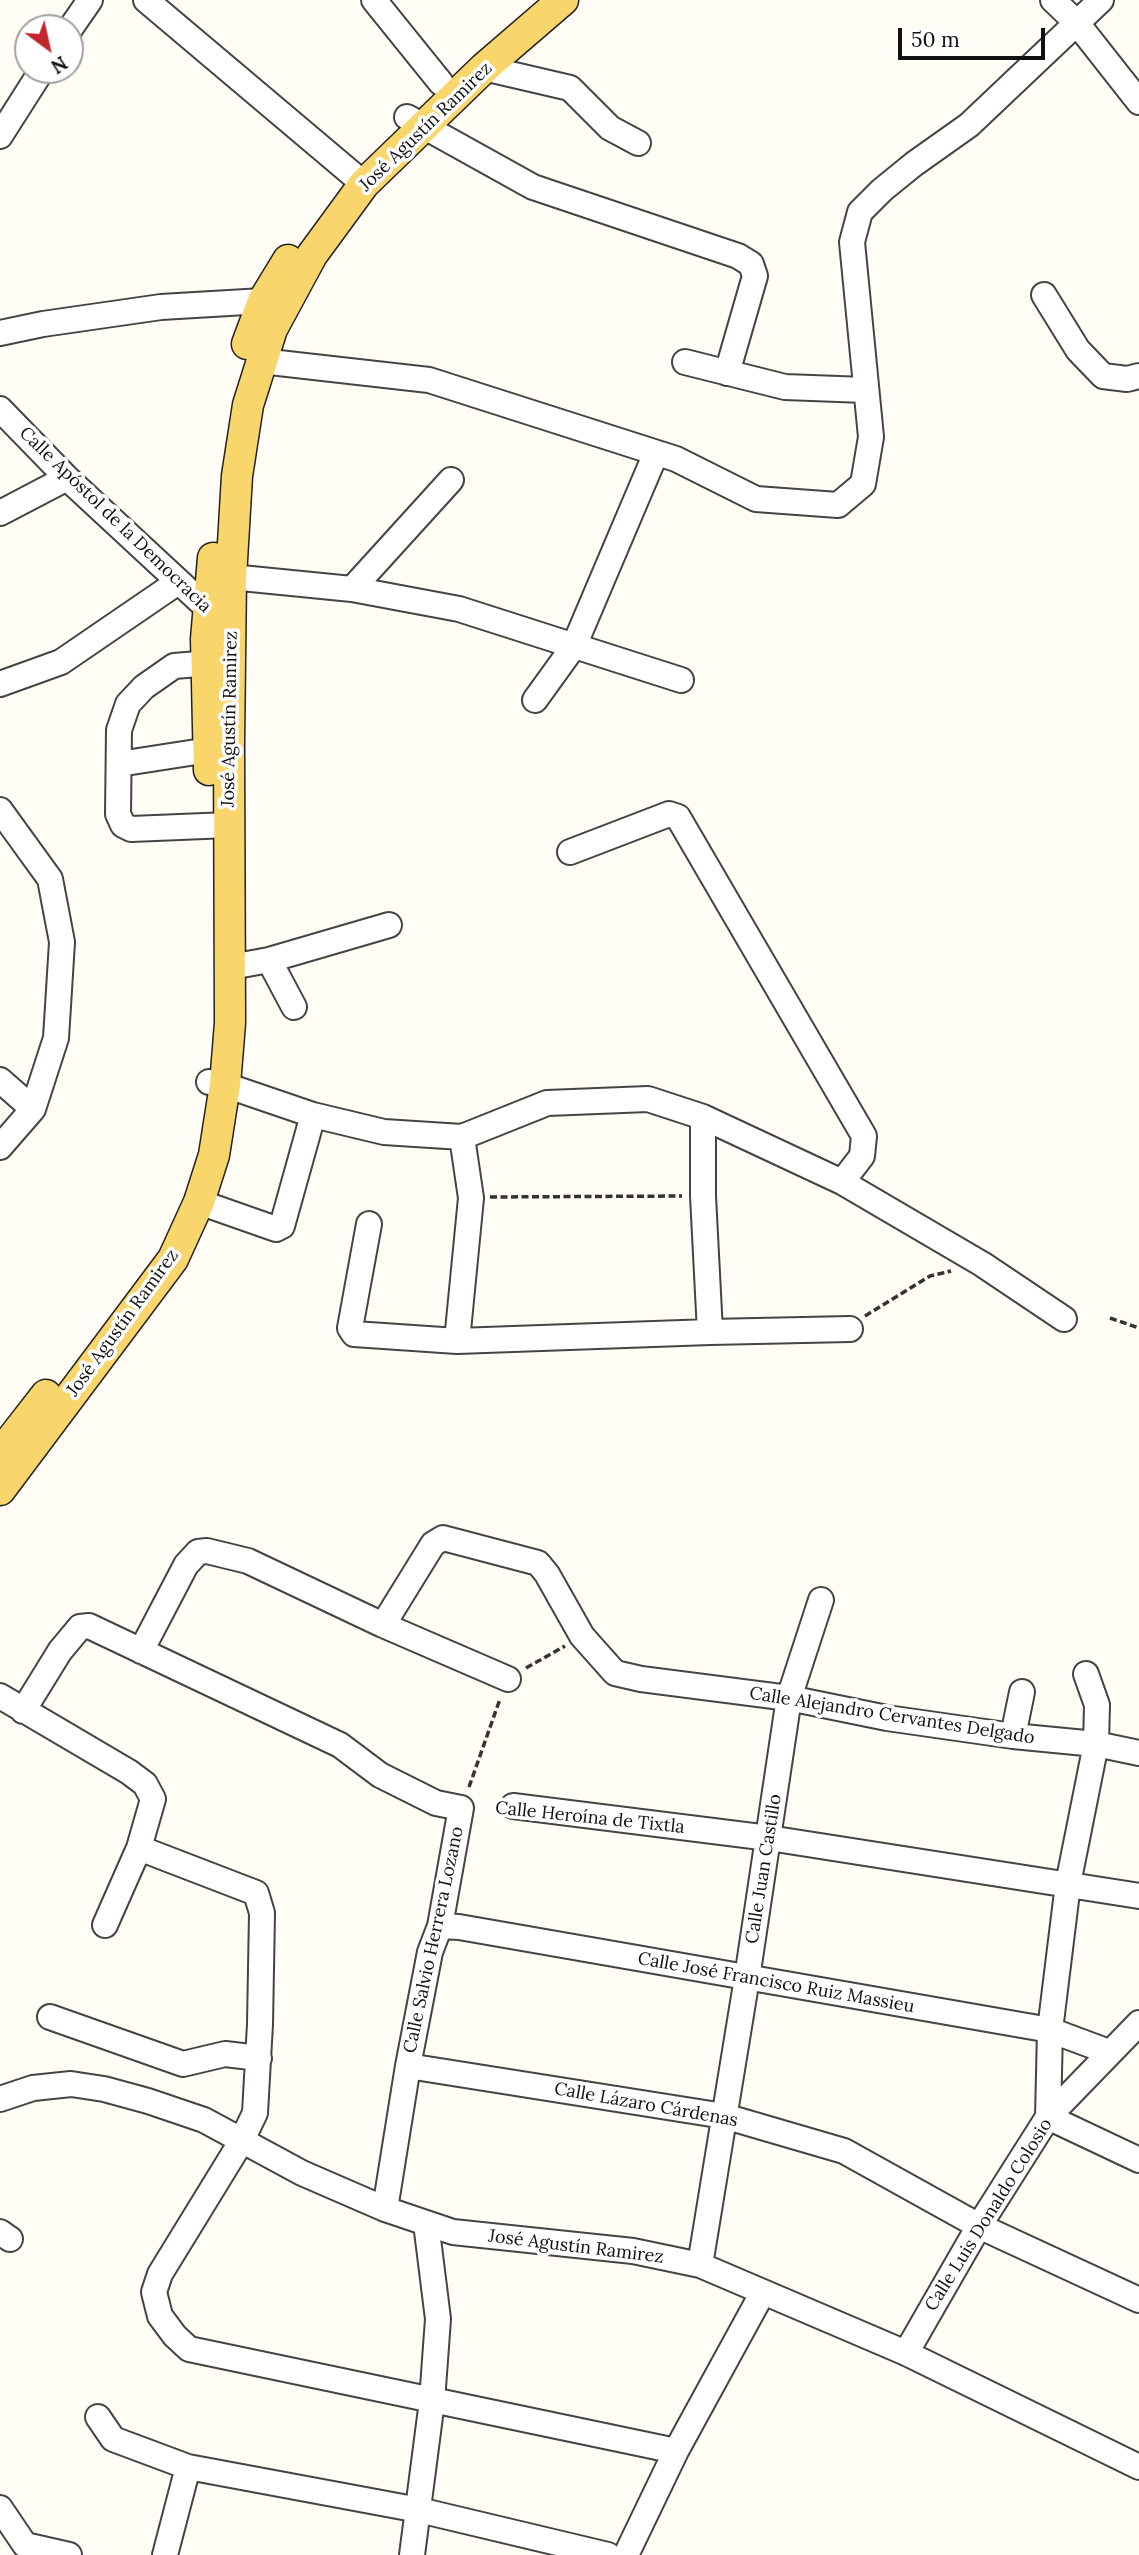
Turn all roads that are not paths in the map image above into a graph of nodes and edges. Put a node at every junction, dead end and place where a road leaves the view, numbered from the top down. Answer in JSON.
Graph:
{"nodes":[{"id":1,"x":146,"y":0,"type":"edge"},
{"id":2,"x":374,"y":0,"type":"edge"},
{"id":3,"x":536,"y":0,"type":"edge"},
{"id":4,"x":563,"y":0,"type":"edge"},
{"id":5,"x":1053,"y":0,"type":"edge"},
{"id":6,"x":1101,"y":0,"type":"edge"},
{"id":7,"x":1076,"y":22,"type":"junction"},
{"id":8,"x":484,"y":68,"type":"junction"},
{"id":9,"x":441,"y":83,"type":"junction"},
{"id":10,"x":33,"y":84,"type":"edge"},
{"id":11,"x":1139,"y":102,"type":"edge"},
{"id":12,"x":415,"y":121,"type":"junction"},
{"id":13,"x":0,"y":136,"type":"edge"},
{"id":14,"x":638,"y":143,"type":"dead end"},
{"id":15,"x":357,"y":179,"type":"junction"},
{"id":16,"x":1044,"y":295,"type":"dead end"},
{"id":17,"x":263,"y":301,"type":"junction"},
{"id":18,"x":0,"y":333,"type":"edge"},
{"id":19,"x":261,"y":361,"type":"junction"},
{"id":20,"x":685,"y":362,"type":"dead end"},
{"id":21,"x":727,"y":373,"type":"junction"},
{"id":22,"x":1139,"y":376,"type":"edge"},
{"id":23,"x":865,"y":390,"type":"junction"},
{"id":24,"x":0,"y":408,"type":"edge"},
{"id":25,"x":656,"y":453,"type":"junction"},
{"id":26,"x":68,"y":478,"type":"junction"},
{"id":27,"x":451,"y":480,"type":"dead end"},
{"id":28,"x":0,"y":513,"type":"edge"},
{"id":29,"x":231,"y":577,"type":"junction"},
{"id":30,"x":178,"y":582,"type":"junction"},
{"id":31,"x":352,"y":589,"type":"junction"},
{"id":32,"x":209,"y":610,"type":"junction"},
{"id":33,"x":232,"y":631,"type":"junction"},
{"id":34,"x":573,"y":646,"type":"junction"},
{"id":35,"x":218,"y":662,"type":"junction"},
{"id":36,"x":681,"y":680,"type":"dead end"},
{"id":37,"x":0,"y":684,"type":"edge"},
{"id":38,"x":535,"y":700,"type":"dead end"},
{"id":39,"x":219,"y":746,"type":"junction"},
{"id":40,"x":119,"y":764,"type":"junction"},
{"id":41,"x":0,"y":810,"type":"edge"},
{"id":42,"x":220,"y":825,"type":"junction"},
{"id":43,"x":570,"y":852,"type":"dead end"},
{"id":44,"x":389,"y":925,"type":"dead end"},
{"id":45,"x":269,"y":960,"type":"junction"},
{"id":46,"x":231,"y":967,"type":"junction"},
{"id":47,"x":293,"y":1007,"type":"dead end"},
{"id":48,"x":0,"y":1080,"type":"edge"},
{"id":49,"x":217,"y":1083,"type":"junction"},
{"id":50,"x":33,"y":1110,"type":"junction"},
{"id":51,"x":313,"y":1115,"type":"junction"},
{"id":52,"x":703,"y":1116,"type":"junction"},
{"id":53,"x":462,"y":1138,"type":"junction"},
{"id":54,"x":0,"y":1147,"type":"edge"},
{"id":55,"x":842,"y":1182,"type":"junction"},
{"id":56,"x":199,"y":1202,"type":"junction"},
{"id":57,"x":369,"y":1224,"type":"dead end"},
{"id":58,"x":1064,"y":1319,"type":"dead end"},
{"id":59,"x":850,"y":1329,"type":"road end"},
{"id":60,"x":710,"y":1332,"type":"junction"},
{"id":61,"x":457,"y":1341,"type":"junction"},
{"id":62,"x":0,"y":1454,"type":"edge"},
{"id":63,"x":0,"y":1490,"type":"edge"},
{"id":64,"x":821,"y":1600,"type":"dead end"},
{"id":65,"x":383,"y":1625,"type":"junction"},
{"id":66,"x":141,"y":1651,"type":"junction"},
{"id":67,"x":1086,"y":1674,"type":"dead end"},
{"id":68,"x":508,"y":1679,"type":"road end"},
{"id":69,"x":1022,"y":1692,"type":"dead end"},
{"id":70,"x":0,"y":1696,"type":"edge"},
{"id":71,"x":789,"y":1698,"type":"junction"},
{"id":72,"x":23,"y":1711,"type":"junction"},
{"id":73,"x":1013,"y":1736,"type":"junction"},
{"id":74,"x":1096,"y":1744,"type":"junction"},
{"id":75,"x":1139,"y":1753,"type":"edge"},
{"id":76,"x":513,"y":1806,"type":"dead end"},
{"id":77,"x":769,"y":1839,"type":"junction"},
{"id":78,"x":139,"y":1848,"type":"junction"},
{"id":79,"x":1068,"y":1884,"type":"junction"},
{"id":80,"x":1139,"y":1896,"type":"edge"},
{"id":81,"x":105,"y":1926,"type":"dead end"},
{"id":82,"x":440,"y":1926,"type":"junction"},
{"id":83,"x":747,"y":1978,"type":"junction"},
{"id":84,"x":50,"y":2017,"type":"dead end"},
{"id":85,"x":1139,"y":2024,"type":"edge"},
{"id":86,"x":1050,"y":2029,"type":"junction"},
{"id":87,"x":1109,"y":2052,"type":"junction"},
{"id":88,"x":259,"y":2058,"type":"junction"},
{"id":89,"x":408,"y":2066,"type":"junction"},
{"id":90,"x":0,"y":2099,"type":"edge"},
{"id":91,"x":724,"y":2116,"type":"junction"},
{"id":92,"x":1048,"y":2117,"type":"junction"},
{"id":93,"x":241,"y":2142,"type":"junction"},
{"id":94,"x":1139,"y":2161,"type":"edge"},
{"id":95,"x":385,"y":2209,"type":"junction"},
{"id":96,"x":426,"y":2223,"type":"junction"},
{"id":97,"x":979,"y":2226,"type":"junction"},
{"id":98,"x":700,"y":2265,"type":"junction"},
{"id":99,"x":763,"y":2292,"type":"junction"},
{"id":100,"x":1139,"y":2300,"type":"edge"},
{"id":101,"x":906,"y":2353,"type":"junction"},
{"id":102,"x":432,"y":2401,"type":"junction"},
{"id":103,"x":98,"y":2417,"type":"dead end"},
{"id":104,"x":676,"y":2451,"type":"junction"},
{"id":105,"x":188,"y":2467,"type":"junction"},
{"id":106,"x":1139,"y":2467,"type":"edge"},
{"id":107,"x":0,"y":2508,"type":"edge"},
{"id":108,"x":419,"y":2510,"type":"junction"},
{"id":109,"x":27,"y":2550,"type":"edge"},
{"id":110,"x":69,"y":2555,"type":"edge"},
{"id":111,"x":165,"y":2555,"type":"edge"},
{"id":112,"x":412,"y":2555,"type":"edge"},
{"id":113,"x":608,"y":2555,"type":"edge"},
{"id":114,"x":626,"y":2555,"type":"edge"}],
"edges":[{"from":1,"to":15,"type":"street"},
{"from":2,"to":9,"type":"street"},
{"from":3,"to":9,"type":"main road","name":"José Agustín Ramirez"},
{"from":4,"to":8,"type":"main road","name":"José Agustín Ramirez"},
{"from":5,"to":7,"type":"street"},
{"from":6,"to":7,"type":"street"},
{"from":7,"to":11,"type":"street"},
{"from":7,"to":23,"type":"street"},
{"from":8,"to":12,"type":"main road","name":"José Agustín Ramirez"},
{"from":8,"to":14,"type":"street"},
{"from":9,"to":12,"type":"main road","name":"José Agustín Ramirez"},
{"from":10,"to":13,"type":"street"},
{"from":12,"to":15,"type":"main road","name":"José Agustín Ramirez"},
{"from":12,"to":21,"type":"street"},
{"from":15,"to":17,"type":"main road","name":"José Agustín Ramirez"},
{"from":15,"to":19,"type":"main road","name":"José Agustín Ramirez"},
{"from":16,"to":22,"type":"street"},
{"from":17,"to":18,"type":"street"},
{"from":17,"to":32,"type":"main road","name":"José Agustín Ramirez"},
{"from":19,"to":25,"type":"street"},
{"from":19,"to":29,"type":"main road","name":"José Agustín Ramirez"},
{"from":20,"to":21,"type":"street"},
{"from":21,"to":23,"type":"street"},
{"from":23,"to":25,"type":"street"},
{"from":24,"to":26,"type":"street","name":"Calle Apóstol de la Democracia"},
{"from":25,"to":34,"type":"street"},
{"from":26,"to":28,"type":"street"},
{"from":26,"to":30,"type":"street","name":"Calle Apóstol de la Democracia"},
{"from":27,"to":31,"type":"street"},
{"from":29,"to":31,"type":"street"},
{"from":29,"to":33,"type":"main road","name":"José Agustín Ramirez"},
{"from":30,"to":32,"type":"street","name":"Calle Apóstol de la Democracia"},
{"from":30,"to":37,"type":"street"},
{"from":31,"to":34,"type":"street"},
{"from":32,"to":33,"type":"street","name":"Calle Apóstol de la Democracia"},
{"from":32,"to":35,"type":"main road","name":"José Agustín Ramirez"},
{"from":33,"to":35,"type":"main road","name":"José Agustín Ramirez"},
{"from":34,"to":36,"type":"street"},
{"from":34,"to":38,"type":"street"},
{"from":35,"to":39,"type":"main road","name":"José Agustín Ramirez"},
{"from":35,"to":40,"type":"street"},
{"from":39,"to":40,"type":"street"},
{"from":39,"to":42,"type":"main road","name":"José Agustín Ramirez"},
{"from":40,"to":42,"type":"street"},
{"from":41,"to":50,"type":"street"},
{"from":42,"to":46,"type":"main road","name":"José Agustín Ramirez"},
{"from":42,"to":49,"type":"main road","name":"José Agustín Ramirez"},
{"from":43,"to":55,"type":"street"},
{"from":44,"to":45,"type":"street"},
{"from":45,"to":46,"type":"street"},
{"from":45,"to":47,"type":"street"},
{"from":46,"to":49,"type":"main road","name":"José Agustín Ramirez"},
{"from":48,"to":50,"type":"street"},
{"from":49,"to":51,"type":"street"},
{"from":49,"to":56,"type":"main road","name":"José Agustín Ramirez"},
{"from":49,"to":62,"type":"main road","name":"José Agustín Ramirez"},
{"from":50,"to":54,"type":"street"},
{"from":51,"to":53,"type":"street"},
{"from":51,"to":56,"type":"street"},
{"from":52,"to":53,"type":"street"},
{"from":52,"to":55,"type":"street"},
{"from":52,"to":60,"type":"street"},
{"from":53,"to":61,"type":"street"},
{"from":55,"to":58,"type":"street"},
{"from":56,"to":63,"type":"main road","name":"José Agustín Ramirez"},
{"from":57,"to":61,"type":"street"},
{"from":59,"to":60,"type":"street"},
{"from":60,"to":61,"type":"street"},
{"from":64,"to":71,"type":"street","name":"Calle Juan Castillo"},
{"from":65,"to":66,"type":"street"},
{"from":65,"to":68,"type":"street"},
{"from":65,"to":71,"type":"street","name":"Calle Alejandro Cervantes Delgado"},
{"from":66,"to":72,"type":"street"},
{"from":66,"to":82,"type":"street","name":"Calle Salvio Herrera Lozano"},
{"from":67,"to":74,"type":"street"},
{"from":69,"to":73,"type":"street"},
{"from":70,"to":72,"type":"street"},
{"from":71,"to":73,"type":"street","name":"Calle Alejandro Cervantes Delgado"},
{"from":71,"to":77,"type":"street","name":"Calle Juan Castillo"},
{"from":72,"to":78,"type":"street"},
{"from":73,"to":74,"type":"street","name":"Calle Alejandro Cervantes Delgado"},
{"from":74,"to":75,"type":"street","name":"Calle Alejandro Cervantes Delgado"},
{"from":74,"to":79,"type":"street"},
{"from":76,"to":77,"type":"street","name":"Calle Heroína de Tixtla"},
{"from":77,"to":79,"type":"street","name":"Calle Heroína de Tixtla"},
{"from":77,"to":83,"type":"street","name":"Calle Juan Castillo"},
{"from":78,"to":81,"type":"street"},
{"from":78,"to":88,"type":"street"},
{"from":79,"to":80,"type":"street","name":"Calle Heroína de Tixtla"},
{"from":79,"to":86,"type":"street"},
{"from":82,"to":83,"type":"street","name":"Calle José Francisco Ruiz Massieu"},
{"from":82,"to":89,"type":"street","name":"Calle Salvio Herrera Lozano"},
{"from":83,"to":86,"type":"street","name":"Calle José Francisco Ruiz Massieu"},
{"from":83,"to":91,"type":"street","name":"Calle Juan Castillo"},
{"from":84,"to":88,"type":"street"},
{"from":85,"to":87,"type":"street","name":"Calle Luis Donaldo Colosio"},
{"from":86,"to":87,"type":"street","name":"Calle José Francisco Ruiz Massieu"},
{"from":86,"to":92,"type":"street"},
{"from":87,"to":92,"type":"street","name":"Calle Luis Donaldo Colosio"},
{"from":88,"to":93,"type":"street"},
{"from":89,"to":91,"type":"street","name":"Calle Lázaro Cárdenas"},
{"from":89,"to":95,"type":"street","name":"Calle Salvio Herrera Lozano"},
{"from":90,"to":93,"type":"street","name":"José Agustín Ramirez"},
{"from":91,"to":97,"type":"street","name":"Calle Lázaro Cárdenas"},
{"from":91,"to":98,"type":"street","name":"Calle Juan Castillo"},
{"from":92,"to":94,"type":"street"},
{"from":92,"to":97,"type":"street","name":"Calle Luis Donaldo Colosio"},
{"from":93,"to":95,"type":"street","name":"José Agustín Ramirez"},
{"from":93,"to":102,"type":"street"},
{"from":95,"to":96,"type":"street","name":"José Agustín Ramirez"},
{"from":96,"to":98,"type":"street","name":"José Agustín Ramirez"},
{"from":96,"to":102,"type":"street"},
{"from":97,"to":100,"type":"street","name":"Calle Lázaro Cárdenas"},
{"from":97,"to":101,"type":"street","name":"Calle Luis Donaldo Colosio"},
{"from":98,"to":99,"type":"street","name":"José Agustín Ramirez"},
{"from":99,"to":101,"type":"street","name":"José Agustín Ramirez"},
{"from":99,"to":104,"type":"street"},
{"from":101,"to":106,"type":"street","name":"José Agustín Ramirez"},
{"from":102,"to":104,"type":"street"},
{"from":102,"to":108,"type":"street"},
{"from":103,"to":105,"type":"street"},
{"from":104,"to":114,"type":"street"},
{"from":105,"to":108,"type":"street"},
{"from":105,"to":111,"type":"street"},
{"from":107,"to":109,"type":"street"},
{"from":108,"to":112,"type":"street"},
{"from":108,"to":113,"type":"street"},
{"from":109,"to":110,"type":"street"}]}
